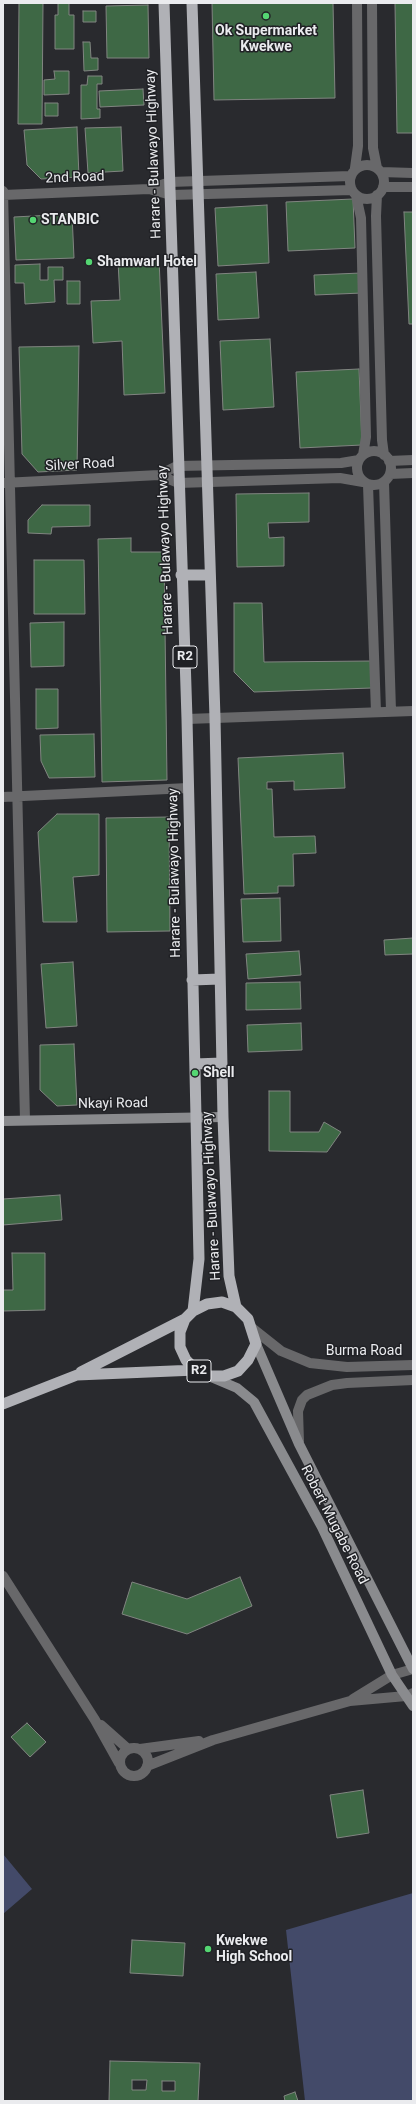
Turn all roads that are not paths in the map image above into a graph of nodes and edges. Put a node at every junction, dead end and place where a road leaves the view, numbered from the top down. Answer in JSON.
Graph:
{"nodes":[{"id":1,"x":164,"y":3,"type":"edge"},
{"id":2,"x":192,"y":3,"type":"edge"},
{"id":3,"x":357,"y":3,"type":"edge"},
{"id":4,"x":372,"y":3,"type":"edge"},
{"id":5,"x":379,"y":170,"type":"junction"},
{"id":6,"x":353,"y":172,"type":"junction"},
{"id":7,"x":413,"y":173,"type":"edge"},
{"id":8,"x":170,"y":182,"type":"junction"},
{"id":9,"x":198,"y":182,"type":"junction"},
{"id":10,"x":383,"y":187,"type":"junction"},
{"id":11,"x":413,"y":187,"type":"edge"},
{"id":12,"x":149,"y":189,"type":"junction"},
{"id":13,"x":3,"y":191,"type":"edge"},
{"id":14,"x":354,"y":192,"type":"junction"},
{"id":15,"x":3,"y":195,"type":"edge"},
{"id":16,"x":198,"y":195,"type":"junction"},
{"id":17,"x":171,"y":196,"type":"junction"},
{"id":18,"x":377,"y":196,"type":"junction"},
{"id":19,"x":361,"y":458,"type":"junction"},
{"id":20,"x":387,"y":458,"type":"junction"},
{"id":21,"x":413,"y":460,"type":"edge"},
{"id":22,"x":178,"y":466,"type":"junction"},
{"id":23,"x":206,"y":466,"type":"junction"},
{"id":24,"x":413,"y":473,"type":"edge"},
{"id":25,"x":390,"y":474,"type":"junction"},
{"id":26,"x":159,"y":475,"type":"junction"},
{"id":27,"x":178,"y":482,"type":"junction"},
{"id":28,"x":384,"y":482,"type":"junction"},
{"id":29,"x":6,"y":483,"type":"edge"},
{"id":30,"x":207,"y":483,"type":"junction"},
{"id":31,"x":365,"y":483,"type":"junction"},
{"id":32,"x":210,"y":574,"type":"junction"},
{"id":33,"x":182,"y":575,"type":"junction"},
{"id":34,"x":392,"y":711,"type":"junction"},
{"id":35,"x":413,"y":711,"type":"edge"},
{"id":36,"x":376,"y":712,"type":"junction"},
{"id":37,"x":214,"y":718,"type":"junction"},
{"id":38,"x":187,"y":719,"type":"junction"},
{"id":39,"x":188,"y":788,"type":"junction"},
{"id":40,"x":18,"y":796,"type":"junction"},
{"id":41,"x":3,"y":797,"type":"edge"},
{"id":42,"x":220,"y":979,"type":"junction"},
{"id":43,"x":192,"y":980,"type":"junction"},
{"id":44,"x":222,"y":1063,"type":"junction"},
{"id":45,"x":195,"y":1064,"type":"junction"},
{"id":46,"x":196,"y":1117,"type":"junction"},
{"id":47,"x":223,"y":1117,"type":"junction"},
{"id":48,"x":25,"y":1120,"type":"junction"},
{"id":49,"x":3,"y":1121,"type":"edge"},
{"id":50,"x":236,"y":1307,"type":"junction"},
{"id":51,"x":193,"y":1311,"type":"junction"},
{"id":52,"x":185,"y":1319,"type":"junction"},
{"id":53,"x":252,"y":1328,"type":"junction"},
{"id":54,"x":256,"y":1344,"type":"junction"},
{"id":55,"x":413,"y":1365,"type":"edge"},
{"id":56,"x":196,"y":1370,"type":"junction"},
{"id":57,"x":77,"y":1374,"type":"junction"},
{"id":58,"x":209,"y":1376,"type":"junction"},
{"id":59,"x":413,"y":1380,"type":"edge"},
{"id":60,"x":3,"y":1404,"type":"edge"},
{"id":61,"x":300,"y":1444,"type":"junction"},
{"id":62,"x":3,"y":1576,"type":"edge"},
{"id":63,"x":413,"y":1669,"type":"edge"},
{"id":64,"x":392,"y":1675,"type":"junction"},
{"id":65,"x":410,"y":1695,"type":"edge"},
{"id":66,"x":350,"y":1701,"type":"junction"},
{"id":67,"x":413,"y":1706,"type":"edge"},
{"id":68,"x":95,"y":1720,"type":"junction"},
{"id":69,"x":213,"y":1740,"type":"junction"},
{"id":70,"x":128,"y":1749,"type":"junction"},
{"id":71,"x":140,"y":1749,"type":"junction"},
{"id":72,"x":119,"y":1763,"type":"junction"},
{"id":73,"x":147,"y":1766,"type":"junction"}],
"edges":[{"from":1,"to":8,"type":"highway","name":"Harare - Bulawayo Highway","number":"R2"},
{"from":2,"to":9,"type":"highway","name":"Harare - Bulawayo Highway","number":"R2"},
{"from":3,"to":6,"type":"street"},
{"from":4,"to":5,"type":"street"},
{"from":5,"to":6,"type":"street"},
{"from":5,"to":7,"type":"street"},
{"from":5,"to":10,"type":"street"},
{"from":6,"to":9,"type":"street","name":"2nd Road"},
{"from":6,"to":14,"type":"street"},
{"from":8,"to":9,"type":"street","name":"2nd Road"},
{"from":8,"to":12,"type":"street","name":"2nd Road"},
{"from":8,"to":17,"type":"highway","name":"Harare - Bulawayo Highway","number":"R2"},
{"from":9,"to":16,"type":"highway","name":"Harare - Bulawayo Highway","number":"R2"},
{"from":10,"to":11,"type":"street"},
{"from":10,"to":18,"type":"street"},
{"from":12,"to":15,"type":"street","name":"2nd Road"},
{"from":12,"to":17,"type":"street","name":"2nd Road"},
{"from":13,"to":15,"type":"street"},
{"from":14,"to":16,"type":"street","name":"2nd Road"},
{"from":14,"to":18,"type":"street"},
{"from":14,"to":19,"type":"street"},
{"from":15,"to":29,"type":"street"},
{"from":16,"to":17,"type":"street","name":"2nd Road"},
{"from":16,"to":23,"type":"highway","name":"Harare - Bulawayo Highway","number":"R2"},
{"from":17,"to":22,"type":"highway","name":"Harare - Bulawayo Highway","number":"R2"},
{"from":18,"to":20,"type":"street"},
{"from":19,"to":20,"type":"street"},
{"from":19,"to":23,"type":"street"},
{"from":19,"to":31,"type":"street"},
{"from":20,"to":21,"type":"street"},
{"from":20,"to":25,"type":"street"},
{"from":22,"to":23,"type":"street"},
{"from":22,"to":26,"type":"street","name":"Silver Road"},
{"from":22,"to":27,"type":"highway","name":"Harare - Bulawayo Highway","number":"R2"},
{"from":23,"to":30,"type":"highway","name":"Harare - Bulawayo Highway","number":"R2"},
{"from":24,"to":25,"type":"street"},
{"from":25,"to":28,"type":"street"},
{"from":26,"to":27,"type":"street","name":"Silver Road"},
{"from":26,"to":29,"type":"street","name":"Silver Road"},
{"from":27,"to":30,"type":"street","name":"Silver Road"},
{"from":27,"to":33,"type":"highway","name":"Harare - Bulawayo Highway","number":"R2"},
{"from":28,"to":31,"type":"street"},
{"from":28,"to":34,"type":"street"},
{"from":29,"to":40,"type":"street"},
{"from":30,"to":31,"type":"street","name":"Silver Road"},
{"from":30,"to":32,"type":"highway","name":"Harare - Bulawayo Highway","number":"R2"},
{"from":31,"to":36,"type":"street"},
{"from":32,"to":33,"type":"highway"},
{"from":32,"to":37,"type":"highway","name":"Harare - Bulawayo Highway","number":"R2"},
{"from":33,"to":38,"type":"highway","name":"Harare - Bulawayo Highway","number":"R2"},
{"from":34,"to":35,"type":"street"},
{"from":34,"to":36,"type":"street"},
{"from":36,"to":37,"type":"street"},
{"from":37,"to":38,"type":"street"},
{"from":37,"to":42,"type":"highway","name":"Harare - Bulawayo Highway","number":"R2"},
{"from":38,"to":39,"type":"highway","name":"Harare - Bulawayo Highway","number":"R2"},
{"from":39,"to":40,"type":"street"},
{"from":39,"to":43,"type":"highway","name":"Harare - Bulawayo Highway","number":"R2"},
{"from":40,"to":41,"type":"street"},
{"from":40,"to":48,"type":"street"},
{"from":42,"to":43,"type":"highway"},
{"from":42,"to":44,"type":"highway","name":"Harare - Bulawayo Highway","number":"R2"},
{"from":43,"to":45,"type":"highway","name":"Harare - Bulawayo Highway","number":"R2"},
{"from":44,"to":45,"type":"highway"},
{"from":44,"to":47,"type":"highway","name":"Harare - Bulawayo Highway","number":"R2"},
{"from":45,"to":46,"type":"highway","name":"Harare - Bulawayo Highway","number":"R2"},
{"from":46,"to":47,"type":"main road","name":"Nkayi Road"},
{"from":46,"to":48,"type":"main road","name":"Nkayi Road"},
{"from":46,"to":51,"type":"highway","name":"Harare - Bulawayo Highway","number":"R2"},
{"from":47,"to":50,"type":"highway","name":"Harare - Bulawayo Highway","number":"R2"},
{"from":48,"to":49,"type":"main road","name":"Nkayi Road"},
{"from":50,"to":51,"type":"highway","number":"R2"},
{"from":50,"to":53,"type":"highway","name":"Harare - Bulawayo Highway","number":"R2"},
{"from":51,"to":52,"type":"highway","number":"R2"},
{"from":52,"to":56,"type":"highway","number":"R2"},
{"from":52,"to":57,"type":"highway","number":"R2"},
{"from":53,"to":54,"type":"highway","name":"Harare - Bulawayo Highway","number":"R2"},
{"from":53,"to":55,"type":"street","name":"Burma Road"},
{"from":54,"to":58,"type":"highway","number":"R2"},
{"from":54,"to":61,"type":"main road","name":"Robert Mugabe Road"},
{"from":56,"to":57,"type":"highway","number":"R2"},
{"from":56,"to":58,"type":"highway","number":"R2"},
{"from":57,"to":60,"type":"highway","number":"R2"},
{"from":58,"to":64,"type":"main road","name":"Robert Mugabe Road"},
{"from":59,"to":61,"type":"street"},
{"from":61,"to":63,"type":"main road","name":"Robert Mugabe Road"},
{"from":62,"to":68,"type":"street"},
{"from":63,"to":64,"type":"street"},
{"from":64,"to":65,"type":"main road","name":"Robert Mugabe Road"},
{"from":64,"to":66,"type":"street"},
{"from":65,"to":66,"type":"street"},
{"from":65,"to":67,"type":"main road","name":"Robert Mugabe Road"},
{"from":66,"to":69,"type":"street"},
{"from":68,"to":70,"type":"street"},
{"from":68,"to":72,"type":"street"},
{"from":69,"to":71,"type":"street"},
{"from":69,"to":73,"type":"street"},
{"from":70,"to":71,"type":"street"},
{"from":70,"to":72,"type":"street"},
{"from":71,"to":73,"type":"street"},
{"from":72,"to":73,"type":"street"}]}
